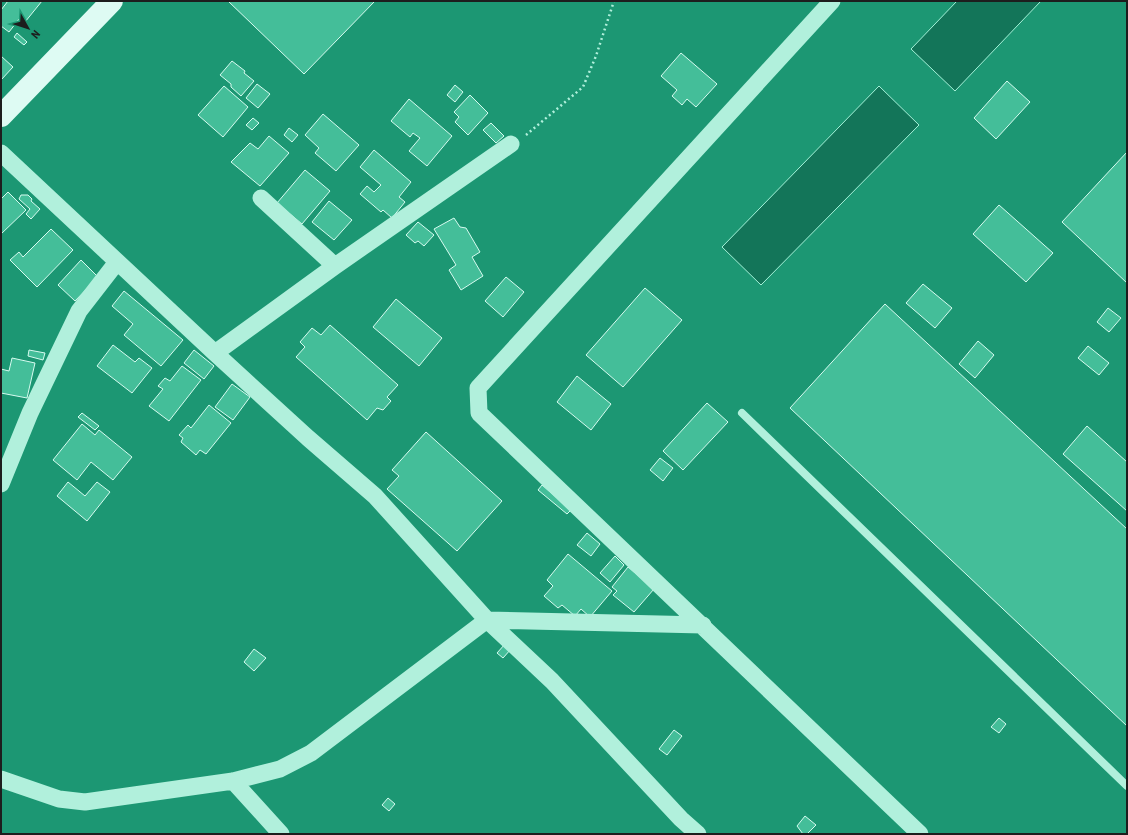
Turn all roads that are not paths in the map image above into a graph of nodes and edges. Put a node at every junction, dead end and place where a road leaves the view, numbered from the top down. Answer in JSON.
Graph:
{"nodes":[{"id":1,"x":112,"y":1,"type":"edge"},
{"id":2,"x":832,"y":1,"type":"edge"},
{"id":3,"x":1,"y":116,"type":"edge"},
{"id":4,"x":512,"y":144,"type":"road end"},
{"id":5,"x":1,"y":153,"type":"edge"},
{"id":6,"x":261,"y":198,"type":"dead end"},
{"id":7,"x":117,"y":262,"type":"junction"},
{"id":8,"x":335,"y":266,"type":"junction"},
{"id":9,"x":215,"y":353,"type":"junction"},
{"id":10,"x":742,"y":413,"type":"dead end"},
{"id":11,"x":1,"y":484,"type":"edge"},
{"id":12,"x":487,"y":620,"type":"junction"},
{"id":13,"x":703,"y":625,"type":"junction"},
{"id":14,"x":1,"y":779,"type":"edge"},
{"id":15,"x":233,"y":781,"type":"junction"},
{"id":16,"x":1127,"y":786,"type":"edge"},
{"id":17,"x":281,"y":834,"type":"edge"},
{"id":18,"x":698,"y":834,"type":"edge"},
{"id":19,"x":920,"y":834,"type":"edge"}],
"edges":[{"from":1,"to":3,"type":"street"},
{"from":2,"to":13,"type":"street"},
{"from":4,"to":8,"type":"street"},
{"from":5,"to":7,"type":"street"},
{"from":6,"to":8,"type":"street"},
{"from":7,"to":9,"type":"street"},
{"from":7,"to":11,"type":"street"},
{"from":8,"to":9,"type":"street"},
{"from":9,"to":12,"type":"street"},
{"from":10,"to":16,"type":"lane"},
{"from":12,"to":13,"type":"street"},
{"from":12,"to":15,"type":"street"},
{"from":12,"to":18,"type":"street"},
{"from":13,"to":19,"type":"street"},
{"from":14,"to":15,"type":"street"},
{"from":15,"to":17,"type":"street"}]}
